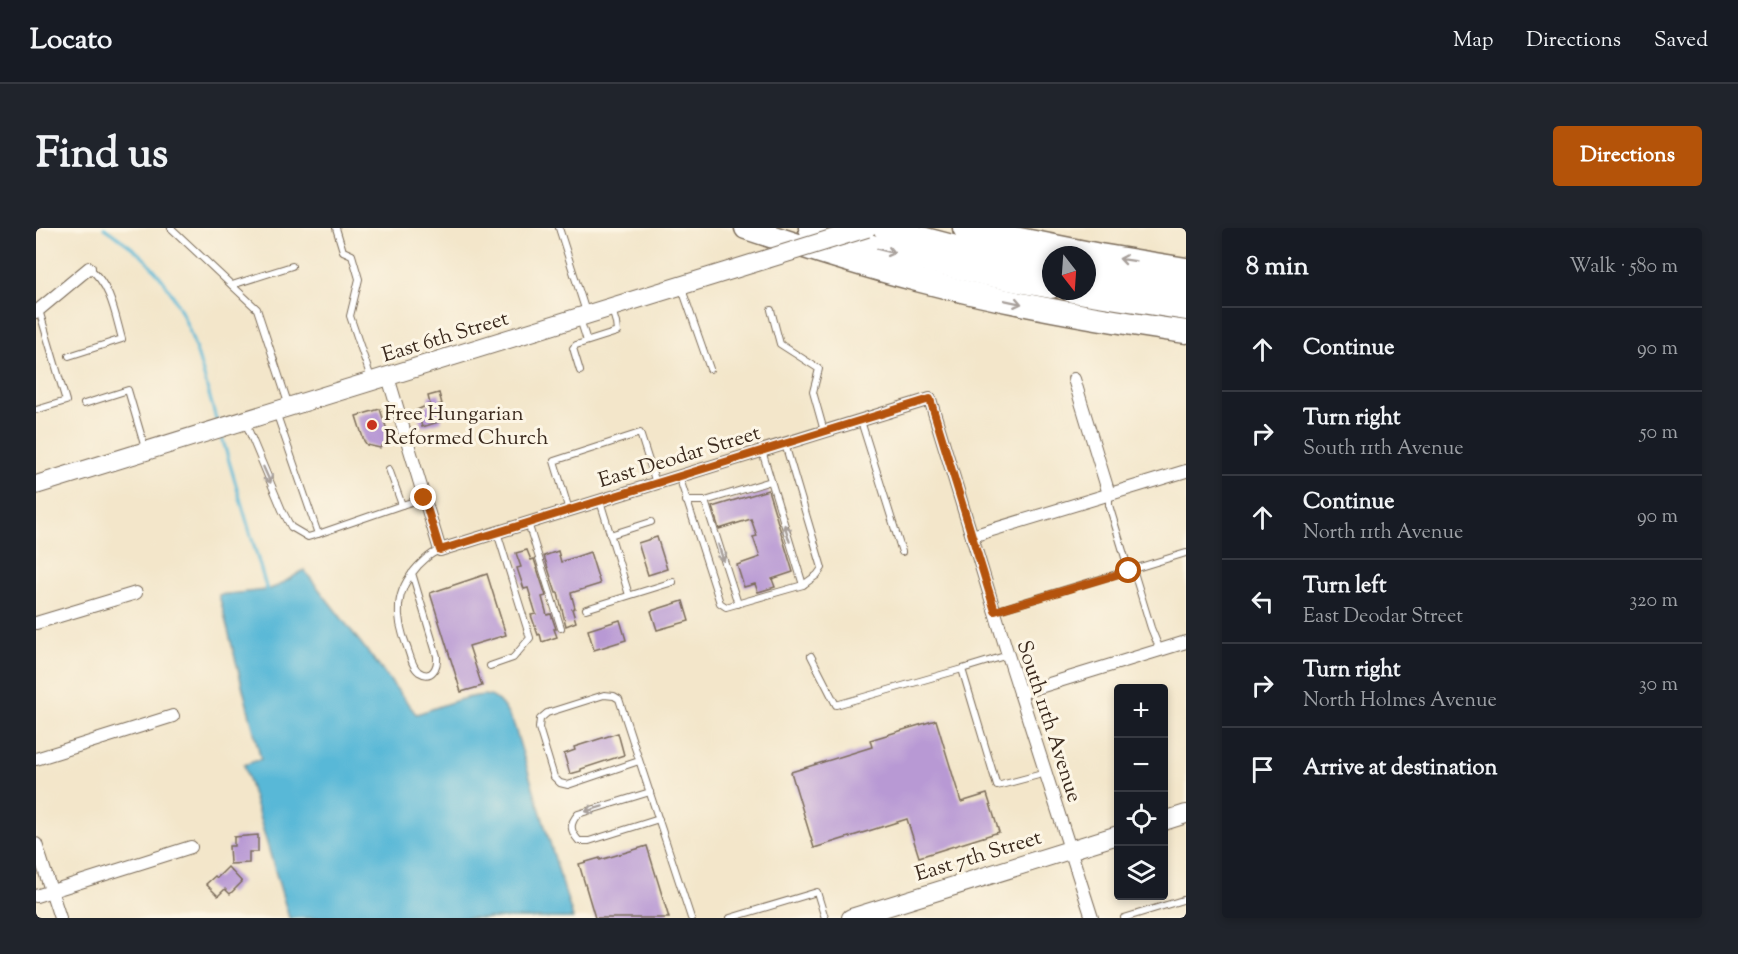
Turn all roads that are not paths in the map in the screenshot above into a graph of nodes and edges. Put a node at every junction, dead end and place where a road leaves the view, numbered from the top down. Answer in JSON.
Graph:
{"nodes":[{"id":1,"x":171,"y":228,"type":"edge"},
{"id":2,"x":336,"y":228,"type":"edge"},
{"id":3,"x":559,"y":228,"type":"edge"},
{"id":4,"x":746,"y":228,"type":"edge"},
{"id":5,"x":810,"y":228,"type":"edge"},
{"id":6,"x":867,"y":228,"type":"edge"},
{"id":7,"x":884,"y":228,"type":"edge"},
{"id":8,"x":963,"y":228,"type":"edge"},
{"id":9,"x":292,"y":266,"type":"dead end"},
{"id":10,"x":89,"y":268,"type":"joint"},
{"id":11,"x":1186,"y":268,"type":"edge"},
{"id":12,"x":1096,"y":275,"type":"edge"},
{"id":13,"x":1042,"y":278,"type":"edge"},
{"id":14,"x":1042,"y":279,"type":"edge"},
{"id":15,"x":1042,"y":280,"type":"edge"},
{"id":16,"x":919,"y":281,"type":"junction"},
{"id":17,"x":232,"y":285,"type":"junction"},
{"id":18,"x":681,"y":285,"type":"junction"},
{"id":19,"x":1186,"y":290,"type":"edge"},
{"id":20,"x":1096,"y":295,"type":"edge"},
{"id":21,"x":612,"y":308,"type":"junction"},
{"id":22,"x":1186,"y":309,"type":"edge"},
{"id":23,"x":37,"y":310,"type":"edge"},
{"id":24,"x":771,"y":310,"type":"dead end"},
{"id":25,"x":583,"y":317,"type":"junction"},
{"id":26,"x":1186,"y":332,"type":"edge"},
{"id":27,"x":587,"y":341,"type":"junction"},
{"id":28,"x":69,"y":356,"type":"dead end"},
{"id":29,"x":710,"y":369,"type":"dead end"},
{"id":30,"x":580,"y":371,"type":"dead end"},
{"id":31,"x":380,"y":379,"type":"junction"},
{"id":32,"x":1074,"y":379,"type":"dead end"},
{"id":33,"x":930,"y":399,"type":"joint"},
{"id":34,"x":84,"y":404,"type":"dead end"},
{"id":35,"x":282,"y":409,"type":"junction"},
{"id":36,"x":36,"y":410,"type":"edge"},
{"id":37,"x":861,"y":420,"type":"junction"},
{"id":38,"x":241,"y":422,"type":"junction"},
{"id":39,"x":824,"y":432,"type":"junction"},
{"id":40,"x":785,"y":444,"type":"junction"},
{"id":41,"x":146,"y":451,"type":"junction"},
{"id":42,"x":762,"y":451,"type":"junction"},
{"id":43,"x":390,"y":469,"type":"dead end"},
{"id":44,"x":1186,"y":471,"type":"edge"},
{"id":45,"x":679,"y":476,"type":"junction"},
{"id":46,"x":771,"y":481,"type":"junction"},
{"id":47,"x":656,"y":484,"type":"junction"},
{"id":48,"x":36,"y":485,"type":"edge"},
{"id":49,"x":1109,"y":494,"type":"junction"},
{"id":50,"x":424,"y":498,"type":"junction"},
{"id":51,"x":600,"y":501,"type":"junction"},
{"id":52,"x":686,"y":501,"type":"junction"},
{"id":53,"x":705,"y":501,"type":"junction"},
{"id":54,"x":402,"y":506,"type":"junction"},
{"id":55,"x":569,"y":510,"type":"junction"},
{"id":56,"x":651,"y":522,"type":"dead end"},
{"id":57,"x":528,"y":523,"type":"junction"},
{"id":58,"x":497,"y":532,"type":"junction"},
{"id":59,"x":318,"y":534,"type":"junction"},
{"id":60,"x":610,"y":535,"type":"junction"},
{"id":61,"x":972,"y":536,"type":"junction"},
{"id":62,"x":440,"y":550,"type":"junction"},
{"id":63,"x":902,"y":552,"type":"dead end"},
{"id":64,"x":1186,"y":553,"type":"edge"},
{"id":65,"x":1131,"y":570,"type":"junction"},
{"id":66,"x":412,"y":573,"type":"junction"},
{"id":67,"x":673,"y":582,"type":"dead end"},
{"id":68,"x":803,"y":585,"type":"junction"},
{"id":69,"x":136,"y":593,"type":"dead end"},
{"id":70,"x":629,"y":595,"type":"junction"},
{"id":71,"x":738,"y":604,"type":"junction"},
{"id":72,"x":586,"y":609,"type":"dead end"},
{"id":73,"x":995,"y":611,"type":"junction"},
{"id":74,"x":36,"y":623,"type":"edge"},
{"id":75,"x":561,"y":628,"type":"dead end"},
{"id":76,"x":1186,"y":642,"type":"edge"},
{"id":77,"x":1160,"y":650,"type":"junction"},
{"id":78,"x":1008,"y":655,"type":"junction"},
{"id":79,"x":811,"y":656,"type":"dead end"},
{"id":80,"x":490,"y":666,"type":"dead end"},
{"id":81,"x":962,"y":669,"type":"junction"},
{"id":82,"x":1020,"y":693,"type":"junction"},
{"id":83,"x":172,"y":716,"type":"dead end"},
{"id":84,"x":36,"y":759,"type":"edge"},
{"id":85,"x":639,"y":761,"type":"junction"},
{"id":86,"x":1046,"y":773,"type":"junction"},
{"id":87,"x":650,"y":792,"type":"junction"},
{"id":88,"x":1186,"y":814,"type":"edge"},
{"id":89,"x":659,"y":819,"type":"junction"},
{"id":90,"x":1168,"y":820,"type":"edge"},
{"id":91,"x":1114,"y":837,"type":"edge"},
{"id":92,"x":36,"y":844,"type":"edge"},
{"id":93,"x":191,"y":847,"type":"dead end"},
{"id":94,"x":1071,"y":850,"type":"junction"},
{"id":95,"x":52,"y":891,"type":"junction"},
{"id":96,"x":36,"y":896,"type":"edge"},
{"id":97,"x":1186,"y":899,"type":"edge"},
{"id":98,"x":60,"y":918,"type":"edge"},
{"id":99,"x":692,"y":918,"type":"edge"},
{"id":100,"x":730,"y":918,"type":"edge"},
{"id":101,"x":825,"y":918,"type":"edge"},
{"id":102,"x":851,"y":918,"type":"edge"},
{"id":103,"x":1092,"y":918,"type":"edge"},
{"id":104,"x":1124,"y":918,"type":"edge"}],
"edges":[{"from":1,"to":17,"type":"lane"},
{"from":2,"to":31,"type":"lane"},
{"from":3,"to":25,"type":"lane"},
{"from":4,"to":16,"type":"highway"},
{"from":5,"to":14,"type":"highway","one_way":true},
{"from":6,"to":18,"type":"main road","name":"East 6th Street","bridge":true},
{"from":7,"to":13,"type":"highway"},
{"from":11,"to":8,"type":"highway","one_way":true},
{"from":9,"to":17,"type":"lane"},
{"from":10,"to":23,"type":"street"},
{"from":10,"to":28,"type":"lane"},
{"from":12,"to":19,"type":"highway"},
{"from":15,"to":16,"type":"highway"},
{"from":16,"to":26,"type":"highway","one_way":true},
{"from":17,"to":35,"type":"lane"},
{"from":18,"to":21,"type":"main road","name":"East 6th Street"},
{"from":18,"to":29,"type":"lane"},
{"from":20,"to":22,"type":"highway"},
{"from":21,"to":25,"type":"main road","name":"East 6th Street"},
{"from":21,"to":27,"type":"lane"},
{"from":23,"to":36,"type":"lane"},
{"from":24,"to":39,"type":"lane"},
{"from":25,"to":27,"type":"lane"},
{"from":25,"to":31,"type":"main road","name":"East 6th Street"},
{"from":27,"to":30,"type":"lane"},
{"from":31,"to":35,"type":"main road","name":"East 6th Street"},
{"from":31,"to":50,"type":"street"},
{"from":32,"to":49,"type":"street"},
{"from":33,"to":37,"type":"street","name":"East Deodar Street"},
{"from":33,"to":61,"type":"street","name":"South 11th Avenue"},
{"from":34,"to":41,"type":"lane"},
{"from":35,"to":38,"type":"main road","name":"East 6th Street"},
{"from":35,"to":59,"type":"lane"},
{"from":37,"to":39,"type":"street","name":"East Deodar Street"},
{"from":37,"to":63,"type":"lane"},
{"from":38,"to":41,"type":"main road","name":"East 6th Street"},
{"from":38,"to":59,"type":"lane","one_way":true},
{"from":39,"to":40,"type":"street","name":"East Deodar Street"},
{"from":40,"to":42,"type":"street","name":"East Deodar Street"},
{"from":40,"to":68,"type":"lane"},
{"from":41,"to":48,"type":"main road","name":"East 6th Street"},
{"from":42,"to":45,"type":"street","name":"East Deodar Street"},
{"from":42,"to":46,"type":"lane"},
{"from":43,"to":54,"type":"lane"},
{"from":44,"to":49,"type":"street"},
{"from":45,"to":47,"type":"street","name":"East Deodar Street"},
{"from":45,"to":52,"type":"lane"},
{"from":46,"to":53,"type":"lane"},
{"from":68,"to":46,"type":"lane","one_way":true},
{"from":47,"to":51,"type":"street","name":"East Deodar Street"},
{"from":47,"to":55,"type":"lane"},
{"from":49,"to":61,"type":"street"},
{"from":49,"to":65,"type":"lane"},
{"from":50,"to":54,"type":"lane"},
{"from":50,"to":62,"type":"street"},
{"from":51,"to":55,"type":"street","name":"East Deodar Street"},
{"from":51,"to":60,"type":"lane"},
{"from":52,"to":53,"type":"lane"},
{"from":52,"to":71,"type":"lane"},
{"from":53,"to":71,"type":"lane","one_way":true},
{"from":54,"to":59,"type":"lane"},
{"from":55,"to":57,"type":"street","name":"East Deodar Street"},
{"from":56,"to":60,"type":"lane"},
{"from":57,"to":58,"type":"street","name":"East Deodar Street"},
{"from":57,"to":75,"type":"lane"},
{"from":58,"to":62,"type":"street","name":"East Deodar Street"},
{"from":58,"to":80,"type":"lane"},
{"from":60,"to":70,"type":"lane"},
{"from":61,"to":73,"type":"street","name":"South 11th Avenue"},
{"from":62,"to":66,"type":"lane"},
{"from":64,"to":65,"type":"lane"},
{"from":65,"to":73,"type":"lane"},
{"from":65,"to":77,"type":"lane"},
{"from":66,"to":66,"type":"lane"},
{"from":67,"to":70,"type":"lane"},
{"from":68,"to":71,"type":"lane"},
{"from":69,"to":74,"type":"street"},
{"from":70,"to":72,"type":"lane"},
{"from":73,"to":78,"type":"street","name":"South 11th Avenue"},
{"from":76,"to":77,"type":"street"},
{"from":77,"to":82,"type":"street"},
{"from":78,"to":81,"type":"lane"},
{"from":78,"to":82,"type":"street","name":"South 11th Avenue"},
{"from":79,"to":81,"type":"lane"},
{"from":81,"to":86,"type":"lane"},
{"from":82,"to":86,"type":"street","name":"South 11th Avenue"},
{"from":83,"to":84,"type":"street"},
{"from":85,"to":85,"type":"lane"},
{"from":85,"to":87,"type":"lane"},
{"from":86,"to":94,"type":"street","name":"South 11th Avenue"},
{"from":87,"to":89,"type":"lane"},
{"from":87,"to":89,"type":"lane","one_way":true},
{"from":88,"to":90,"type":"main road"},
{"from":89,"to":99,"type":"lane"},
{"from":91,"to":94,"type":"main road","name":"East 7th Street"},
{"from":92,"to":95,"type":"street"},
{"from":93,"to":95,"type":"street"},
{"from":94,"to":102,"type":"main road","name":"East 7th Street"},
{"from":94,"to":103,"type":"street","name":"South 11th Avenue"},
{"from":95,"to":96,"type":"street"},
{"from":95,"to":98,"type":"street"},
{"from":97,"to":104,"type":"lane"},
{"from":100,"to":101,"type":"lane"}]}
